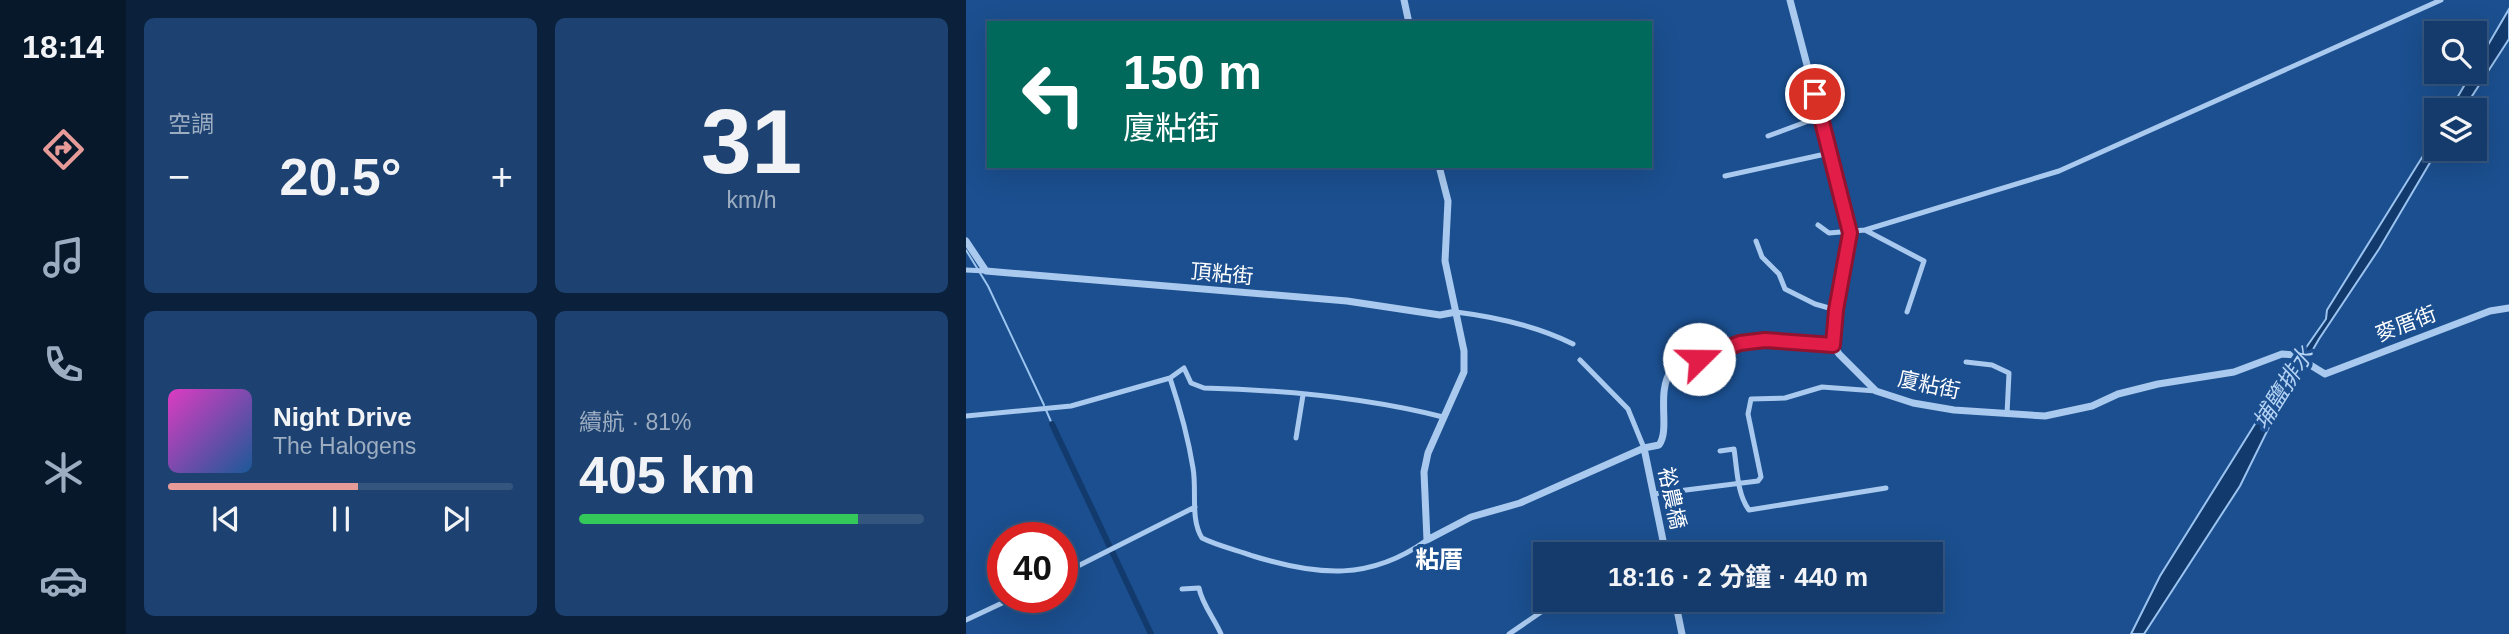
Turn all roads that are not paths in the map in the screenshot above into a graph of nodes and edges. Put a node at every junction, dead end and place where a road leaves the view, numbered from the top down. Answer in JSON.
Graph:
{"nodes":[{"id":1,"x":1404,"y":0,"type":"edge"},
{"id":2,"x":1790,"y":0,"type":"edge"},
{"id":3,"x":2441,"y":0,"type":"edge"},
{"id":4,"x":1409,"y":21,"type":"edge"},
{"id":5,"x":1822,"y":116,"type":"junction"},
{"id":6,"x":1768,"y":136,"type":"dead end"},
{"id":7,"x":1830,"y":153,"type":"junction"},
{"id":8,"x":1440,"y":170,"type":"edge"},
{"id":9,"x":1725,"y":176,"type":"dead end"},
{"id":10,"x":1818,"y":225,"type":"dead end"},
{"id":11,"x":1866,"y":230,"type":"junction"},
{"id":12,"x":1850,"y":233,"type":"junction"},
{"id":13,"x":966,"y":241,"type":"edge"},
{"id":14,"x":1756,"y":241,"type":"dead end"},
{"id":15,"x":966,"y":270,"type":"edge"},
{"id":16,"x":986,"y":271,"type":"junction"},
{"id":17,"x":2509,"y":308,"type":"edge"},
{"id":18,"x":1836,"y":310,"type":"junction"},
{"id":19,"x":1456,"y":312,"type":"junction"},
{"id":20,"x":1907,"y":312,"type":"dead end"},
{"id":21,"x":1573,"y":344,"type":"dead end"},
{"id":22,"x":1833,"y":345,"type":"junction"},
{"id":23,"x":2298,"y":359,"type":"joint"},
{"id":24,"x":1580,"y":360,"type":"dead end"},
{"id":25,"x":1966,"y":362,"type":"dead end"},
{"id":26,"x":1170,"y":378,"type":"junction"},
{"id":27,"x":1877,"y":391,"type":"junction"},
{"id":28,"x":1303,"y":395,"type":"junction"},
{"id":29,"x":2007,"y":414,"type":"junction"},
{"id":30,"x":966,"y":416,"type":"edge"},
{"id":31,"x":1443,"y":417,"type":"junction"},
{"id":32,"x":1296,"y":438,"type":"dead end"},
{"id":33,"x":1644,"y":448,"type":"junction"},
{"id":34,"x":1720,"y":451,"type":"dead end"},
{"id":35,"x":1739,"y":483,"type":"junction"},
{"id":36,"x":1886,"y":488,"type":"dead end"},
{"id":37,"x":1654,"y":495,"type":"junction"},
{"id":38,"x":1195,"y":507,"type":"junction"},
{"id":39,"x":1427,"y":540,"type":"junction"},
{"id":40,"x":1663,"y":542,"type":"edge"},
{"id":41,"x":1078,"y":566,"type":"edge"},
{"id":42,"x":1182,"y":589,"type":"dead end"},
{"id":43,"x":987,"y":610,"type":"edge"},
{"id":44,"x":1541,"y":612,"type":"edge"},
{"id":45,"x":1677,"y":612,"type":"edge"},
{"id":46,"x":966,"y":620,"type":"edge"},
{"id":47,"x":1221,"y":634,"type":"edge"},
{"id":48,"x":1509,"y":634,"type":"edge"},
{"id":49,"x":1682,"y":634,"type":"edge"}],
"edges":[{"from":1,"to":4,"type":"street"},
{"from":2,"to":5,"type":"street"},
{"from":3,"to":11,"type":"street"},
{"from":5,"to":6,"type":"street"},
{"from":5,"to":7,"type":"street"},
{"from":7,"to":9,"type":"street"},
{"from":7,"to":12,"type":"street"},
{"from":8,"to":19,"type":"street"},
{"from":10,"to":12,"type":"street"},
{"from":11,"to":12,"type":"street"},
{"from":11,"to":20,"type":"street"},
{"from":12,"to":18,"type":"street"},
{"from":13,"to":16,"type":"street"},
{"from":14,"to":18,"type":"street"},
{"from":15,"to":16,"type":"street"},
{"from":16,"to":19,"type":"street","name":"頂粘街"},
{"from":17,"to":23,"type":"street","name":"麥厝街"},
{"from":18,"to":22,"type":"street"},
{"from":19,"to":21,"type":"street","name":"頂粘街"},
{"from":19,"to":31,"type":"street"},
{"from":22,"to":27,"type":"street","name":"廈粘街"},
{"from":22,"to":33,"type":"street"},
{"from":23,"to":29,"type":"street","name":"廈粘街"},
{"from":24,"to":33,"type":"street"},
{"from":25,"to":29,"type":"street"},
{"from":26,"to":28,"type":"street"},
{"from":26,"to":30,"type":"street"},
{"from":26,"to":38,"type":"street"},
{"from":27,"to":29,"type":"street","name":"廈粘街"},
{"from":27,"to":35,"type":"street"},
{"from":28,"to":31,"type":"street"},
{"from":28,"to":32,"type":"street"},
{"from":31,"to":39,"type":"street"},
{"from":33,"to":37,"type":"street","name":"裕農橋"},
{"from":33,"to":39,"type":"street"},
{"from":34,"to":35,"type":"street"},
{"from":35,"to":36,"type":"street"},
{"from":35,"to":37,"type":"street"},
{"from":37,"to":40,"type":"street","name":"裕農橋"},
{"from":38,"to":39,"type":"street"},
{"from":38,"to":41,"type":"street"},
{"from":42,"to":47,"type":"street"},
{"from":43,"to":46,"type":"street"},
{"from":44,"to":48,"type":"street"},
{"from":45,"to":49,"type":"street"}]}
